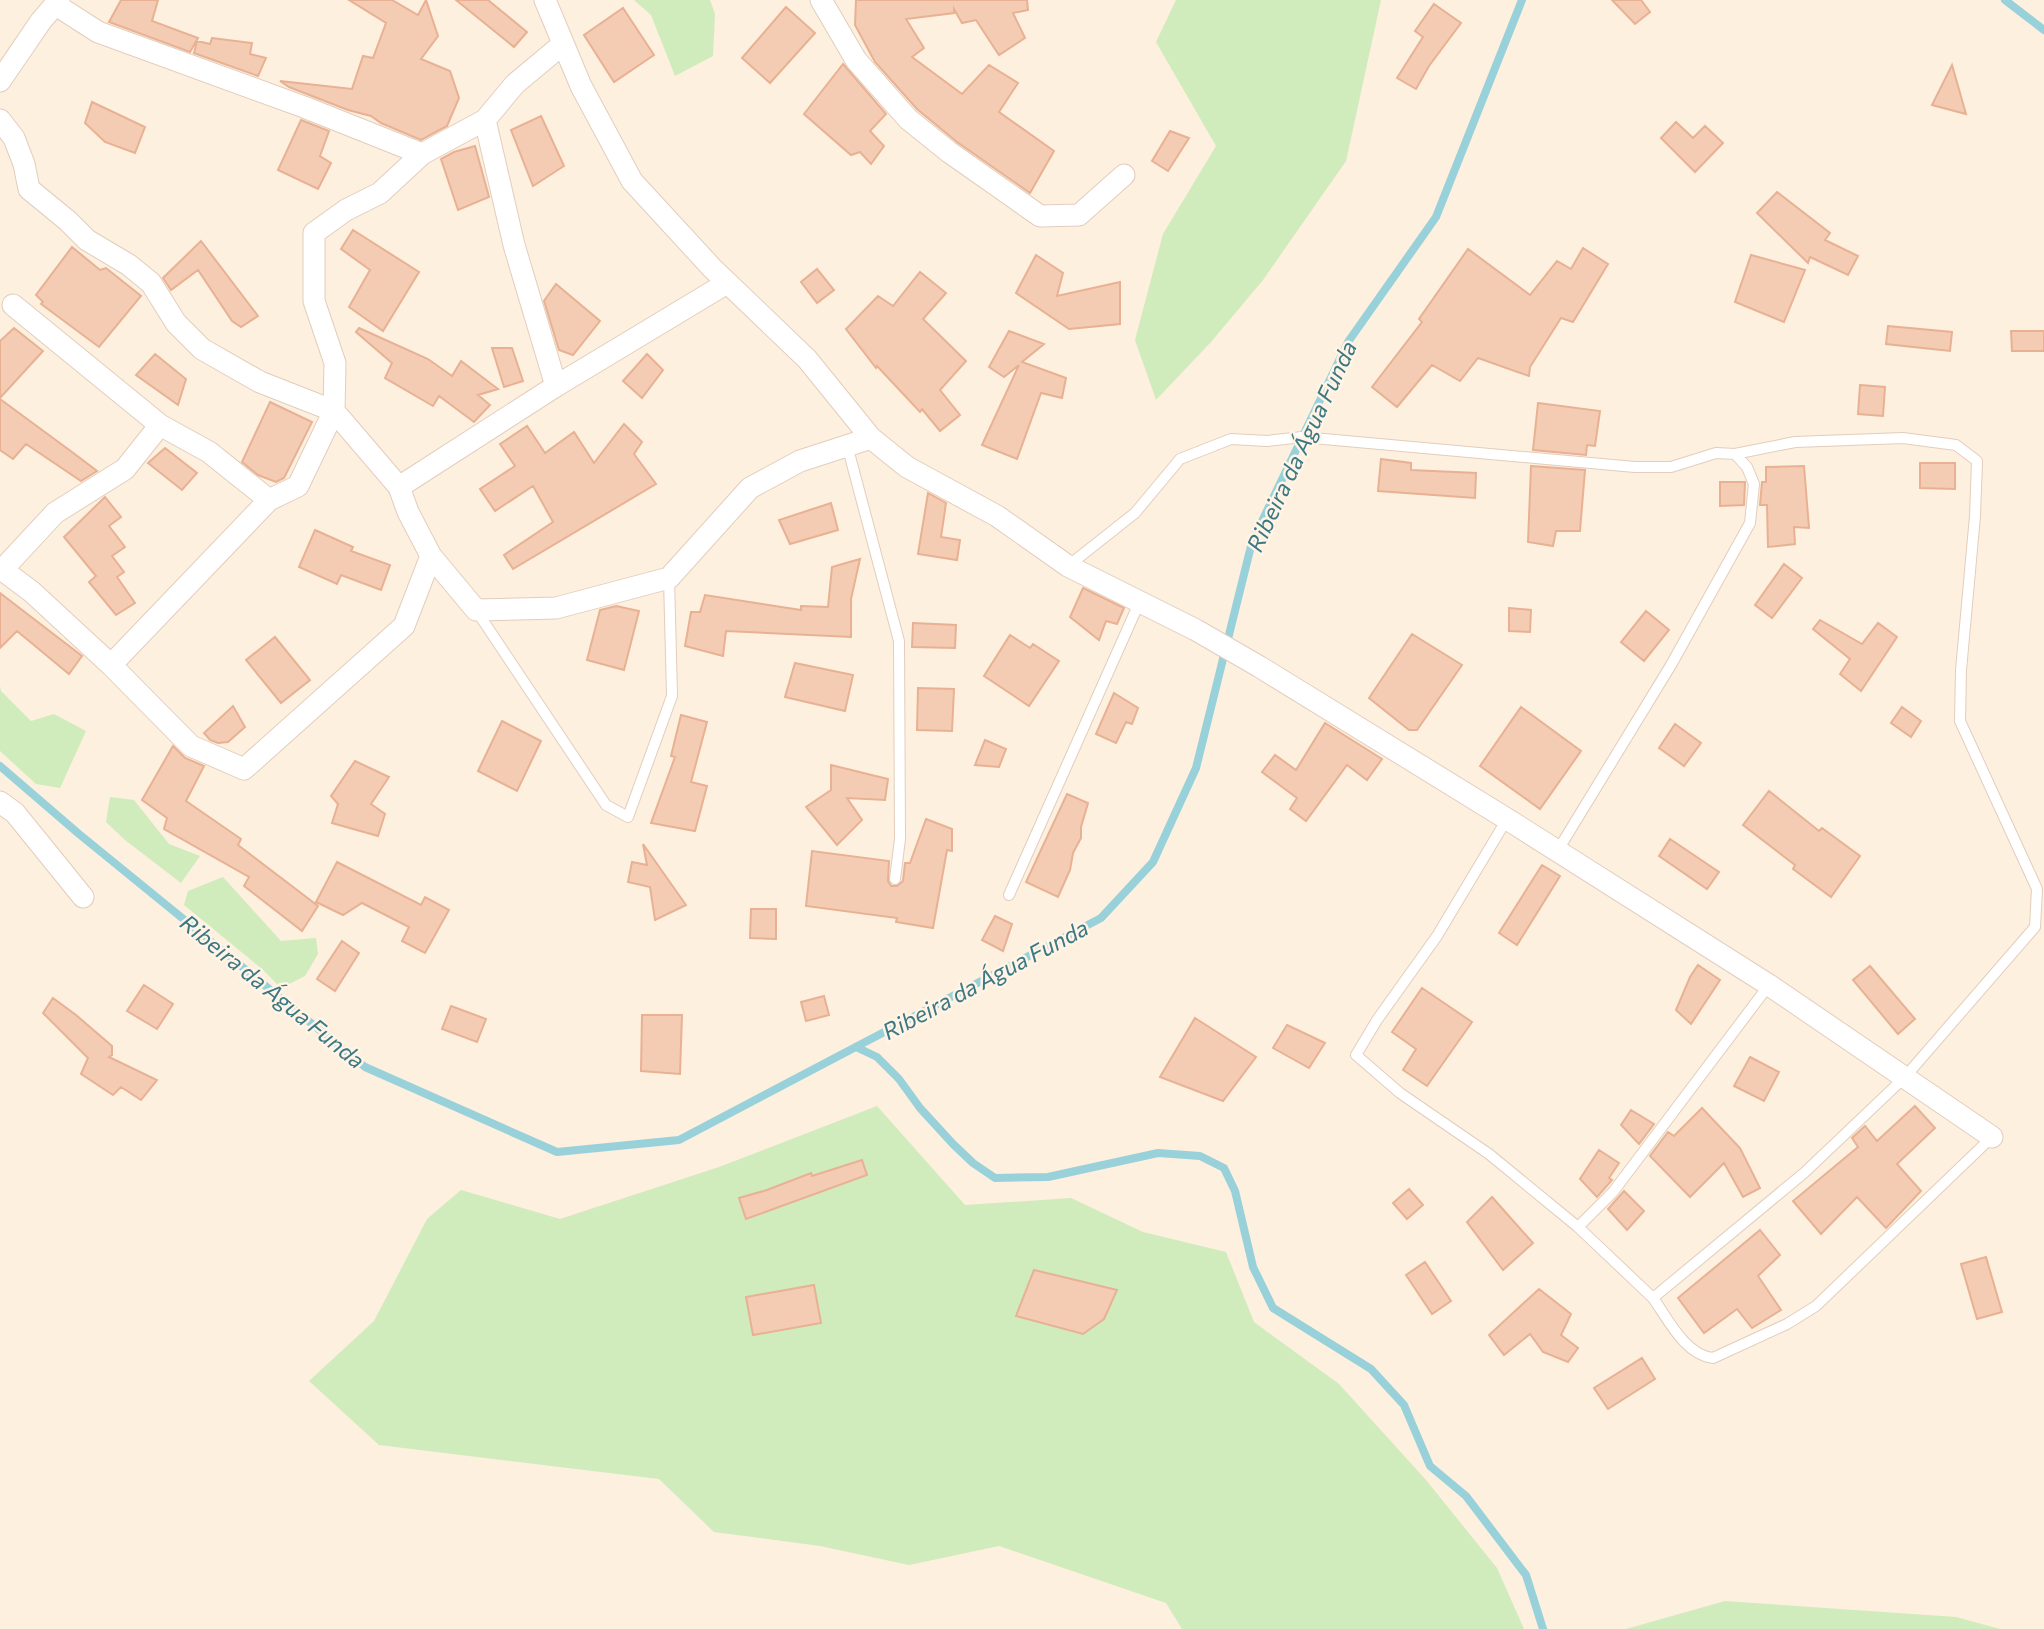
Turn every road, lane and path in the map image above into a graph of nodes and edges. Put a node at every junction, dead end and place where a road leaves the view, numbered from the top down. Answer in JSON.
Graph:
{"nodes":[{"id":1,"x":545,"y":0,"type":"edge"},
{"id":2,"x":821,"y":0,"type":"edge"},
{"id":3,"x":57,"y":2,"type":"edge"},
{"id":4,"x":563,"y":44,"type":"junction"},
{"id":5,"x":0,"y":81,"type":"edge"},
{"id":6,"x":0,"y":120,"type":"edge"},
{"id":7,"x":485,"y":120,"type":"junction"},
{"id":8,"x":422,"y":154,"type":"junction"},
{"id":9,"x":1124,"y":175,"type":"dead end"},
{"id":10,"x":727,"y":282,"type":"junction"},
{"id":11,"x":13,"y":305,"type":"dead end"},
{"id":12,"x":556,"y":386,"type":"junction"},
{"id":13,"x":334,"y":411,"type":"junction"},
{"id":14,"x":160,"y":425,"type":"junction"},
{"id":15,"x":871,"y":438,"type":"junction"},
{"id":16,"x":847,"y":445,"type":"junction"},
{"id":17,"x":1735,"y":454,"type":"junction"},
{"id":18,"x":399,"y":486,"type":"junction"},
{"id":19,"x":269,"y":500,"type":"junction"},
{"id":20,"x":432,"y":556,"type":"junction"},
{"id":21,"x":1068,"y":566,"type":"junction"},
{"id":22,"x":1,"y":568,"type":"edge"},
{"id":23,"x":669,"y":578,"type":"junction"},
{"id":24,"x":1140,"y":601,"type":"junction"},
{"id":25,"x":476,"y":610,"type":"junction"},
{"id":26,"x":111,"y":665,"type":"junction"},
{"id":27,"x":0,"y":802,"type":"edge"},
{"id":28,"x":1507,"y":818,"type":"junction"},
{"id":29,"x":1559,"y":850,"type":"junction"},
{"id":30,"x":895,"y":879,"type":"dead end"},
{"id":31,"x":1009,"y":895,"type":"dead end"},
{"id":32,"x":83,"y":897,"type":"dead end"},
{"id":33,"x":1769,"y":985,"type":"junction"},
{"id":34,"x":1905,"y":1077,"type":"junction"},
{"id":35,"x":1992,"y":1137,"type":"joint"},
{"id":36,"x":1577,"y":1227,"type":"junction"},
{"id":37,"x":1653,"y":1298,"type":"junction"}],
"edges":[{"from":1,"to":4,"type":"street"},
{"from":2,"to":9,"type":"street"},
{"from":3,"to":5,"type":"street"},
{"from":3,"to":8,"type":"street"},
{"from":4,"to":7,"type":"street"},
{"from":4,"to":10,"type":"street"},
{"from":6,"to":13,"type":"street"},
{"from":7,"to":8,"type":"street"},
{"from":7,"to":12,"type":"street"},
{"from":8,"to":13,"type":"street"},
{"from":10,"to":12,"type":"street"},
{"from":10,"to":15,"type":"street"},
{"from":11,"to":14,"type":"street"},
{"from":12,"to":18,"type":"street"},
{"from":13,"to":18,"type":"street"},
{"from":13,"to":19,"type":"street"},
{"from":14,"to":19,"type":"street"},
{"from":14,"to":22,"type":"street"},
{"from":15,"to":16,"type":"street"},
{"from":15,"to":21,"type":"street"},
{"from":16,"to":23,"type":"street"},
{"from":16,"to":30,"type":"lane"},
{"from":17,"to":21,"type":"lane"},
{"from":17,"to":29,"type":"lane"},
{"from":17,"to":34,"type":"lane"},
{"from":18,"to":20,"type":"street"},
{"from":19,"to":26,"type":"street"},
{"from":20,"to":25,"type":"street"},
{"from":20,"to":26,"type":"street"},
{"from":21,"to":24,"type":"street"},
{"from":22,"to":26,"type":"street"},
{"from":23,"to":25,"type":"street"},
{"from":23,"to":25,"type":"lane"},
{"from":24,"to":28,"type":"street"},
{"from":24,"to":31,"type":"lane"},
{"from":27,"to":32,"type":"street"},
{"from":28,"to":29,"type":"street"},
{"from":28,"to":36,"type":"lane"},
{"from":29,"to":33,"type":"street"},
{"from":33,"to":34,"type":"street"},
{"from":33,"to":36,"type":"lane"},
{"from":34,"to":35,"type":"street"},
{"from":34,"to":37,"type":"lane"},
{"from":35,"to":37,"type":"lane"},
{"from":36,"to":37,"type":"lane"}]}
